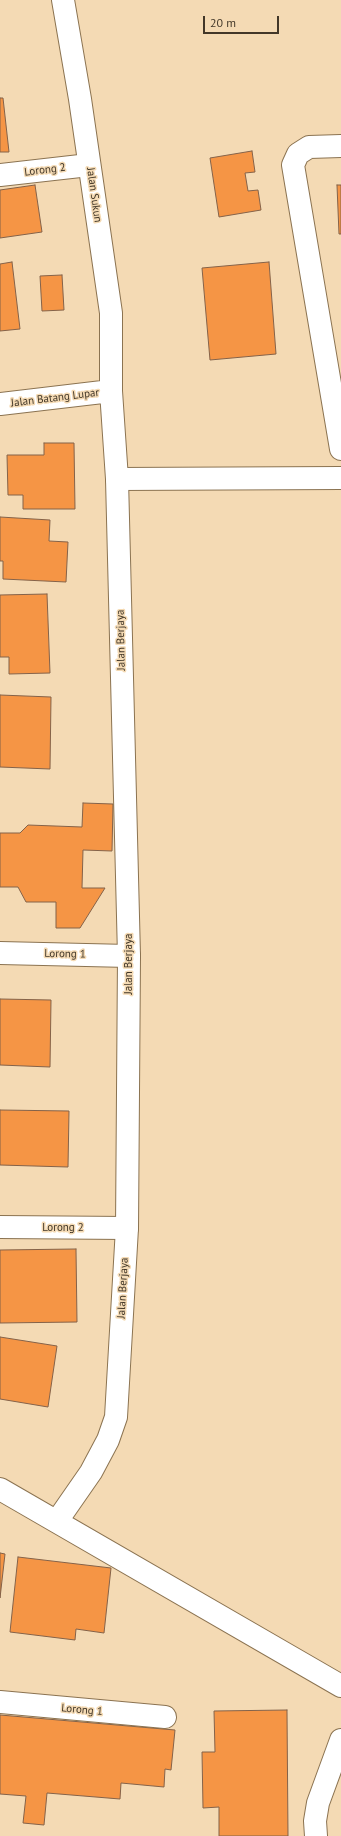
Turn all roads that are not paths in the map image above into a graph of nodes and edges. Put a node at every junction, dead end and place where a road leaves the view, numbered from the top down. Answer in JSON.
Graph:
{"nodes":[{"id":1,"x":63,"y":0,"type":"edge"},
{"id":2,"x":341,"y":146,"type":"edge"},
{"id":3,"x":90,"y":165,"type":"junction"},
{"id":4,"x":0,"y":175,"type":"edge"},
{"id":5,"x":111,"y":391,"type":"junction"},
{"id":6,"x":0,"y":404,"type":"edge"},
{"id":7,"x":341,"y":449,"type":"edge"},
{"id":8,"x":117,"y":478,"type":"junction"},
{"id":9,"x":341,"y":478,"type":"edge"},
{"id":10,"x":0,"y":953,"type":"edge"},
{"id":11,"x":129,"y":956,"type":"junction"},
{"id":12,"x":0,"y":1227,"type":"edge"},
{"id":13,"x":127,"y":1228,"type":"junction"},
{"id":14,"x":0,"y":1489,"type":"edge"},
{"id":15,"x":57,"y":1521,"type":"junction"},
{"id":16,"x":341,"y":1686,"type":"edge"},
{"id":17,"x":0,"y":1702,"type":"edge"},
{"id":18,"x":165,"y":1717,"type":"dead end"},
{"id":19,"x":341,"y":1740,"type":"edge"},
{"id":20,"x":316,"y":1836,"type":"edge"}],
"edges":[{"from":1,"to":3,"type":"street","name":"Jalan Sukun"},
{"from":2,"to":7,"type":"street"},
{"from":3,"to":4,"type":"street","name":"Lorong 2"},
{"from":3,"to":5,"type":"street","name":"Jalan Sukun"},
{"from":5,"to":6,"type":"street","name":"Jalan Batang Lupar"},
{"from":5,"to":8,"type":"street","name":"Jalan Berjaya"},
{"from":8,"to":9,"type":"street"},
{"from":8,"to":11,"type":"street","name":"Jalan Berjaya"},
{"from":10,"to":11,"type":"street","name":"Lorong 1"},
{"from":11,"to":13,"type":"street","name":"Jalan Berjaya"},
{"from":12,"to":13,"type":"street","name":"Lorong 2"},
{"from":13,"to":15,"type":"street","name":"Jalan Berjaya"},
{"from":14,"to":15,"type":"street"},
{"from":15,"to":16,"type":"street"},
{"from":17,"to":18,"type":"street","name":"Lorong 1"},
{"from":19,"to":20,"type":"street"}]}
